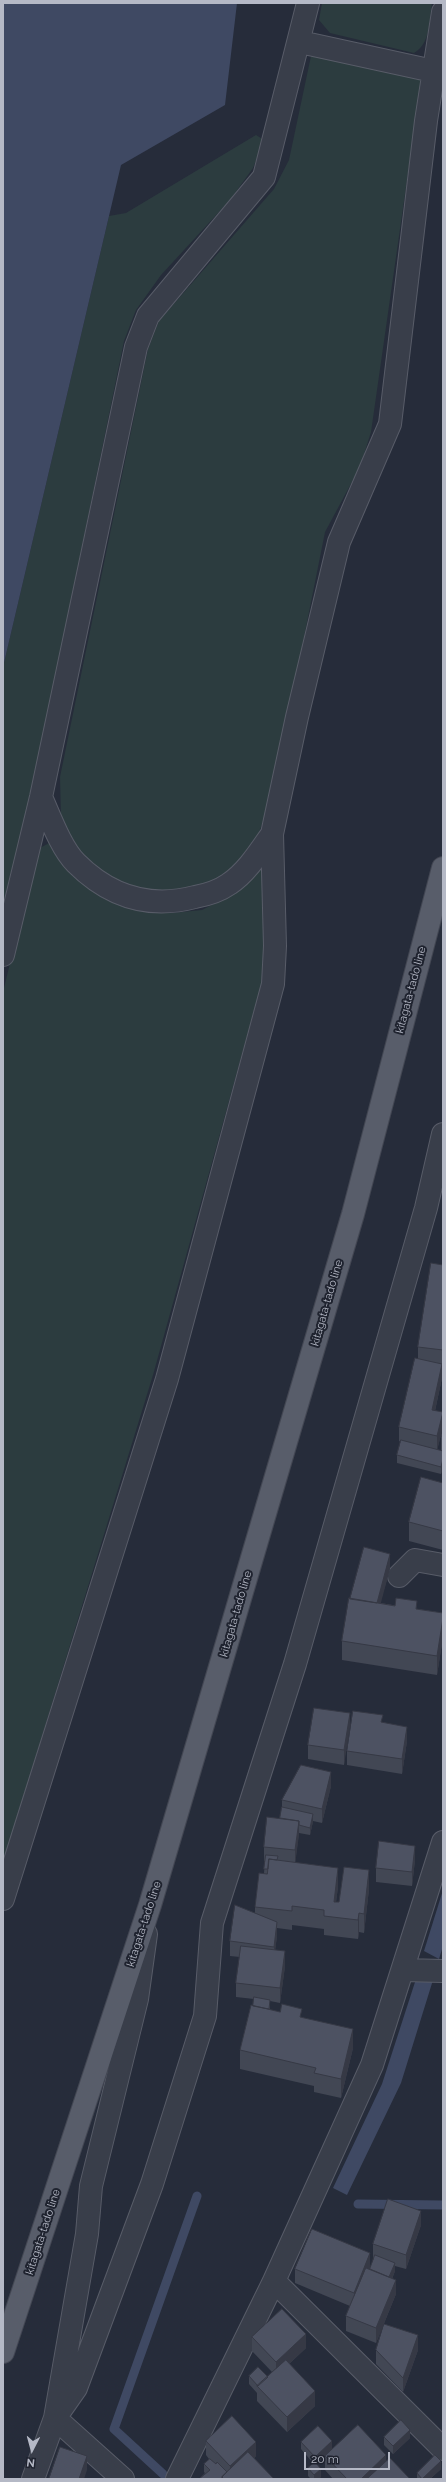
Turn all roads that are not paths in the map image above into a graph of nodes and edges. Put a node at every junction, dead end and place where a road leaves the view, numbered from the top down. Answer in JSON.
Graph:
{"nodes":[{"id":1,"x":308,"y":3,"type":"edge"},
{"id":2,"x":443,"y":12,"type":"edge"},
{"id":3,"x":300,"y":42,"type":"junction"},
{"id":4,"x":433,"y":71,"type":"junction"},
{"id":5,"x":41,"y":797,"type":"junction"},
{"id":6,"x":272,"y":834,"type":"junction"},
{"id":7,"x":443,"y":868,"type":"edge"},
{"id":8,"x":3,"y":955,"type":"edge"},
{"id":9,"x":443,"y":1134,"type":"edge"},
{"id":10,"x":443,"y":1565,"type":"edge"},
{"id":11,"x":399,"y":1576,"type":"dead end"},
{"id":12,"x":443,"y":1842,"type":"edge"},
{"id":13,"x":3,"y":1899,"type":"edge"},
{"id":14,"x":150,"y":1905,"type":"junction"},
{"id":15,"x":404,"y":1970,"type":"junction"},
{"id":16,"x":443,"y":1970,"type":"edge"},
{"id":17,"x":274,"y":2281,"type":"junction"},
{"id":18,"x":3,"y":2352,"type":"edge"},
{"id":19,"x":55,"y":2418,"type":"junction"},
{"id":20,"x":440,"y":2442,"type":"edge"},
{"id":21,"x":33,"y":2479,"type":"edge"},
{"id":22,"x":123,"y":2479,"type":"edge"},
{"id":23,"x":177,"y":2479,"type":"edge"}],
"edges":[{"from":1,"to":3,"type":"street"},
{"from":2,"to":4,"type":"street"},
{"from":3,"to":4,"type":"street"},
{"from":3,"to":5,"type":"street"},
{"from":4,"to":6,"type":"street"},
{"from":5,"to":6,"type":"street"},
{"from":5,"to":8,"type":"street"},
{"from":6,"to":13,"type":"street"},
{"from":7,"to":14,"type":"main road","name":"kitagata-tado line"},
{"from":9,"to":19,"type":"street"},
{"from":10,"to":11,"type":"street"},
{"from":12,"to":15,"type":"street"},
{"from":14,"to":18,"type":"main road","name":"kitagata-tado line"},
{"from":14,"to":19,"type":"street"},
{"from":15,"to":16,"type":"street"},
{"from":15,"to":17,"type":"street"},
{"from":17,"to":20,"type":"street"},
{"from":17,"to":23,"type":"street"},
{"from":19,"to":21,"type":"street"},
{"from":19,"to":22,"type":"street"}]}
